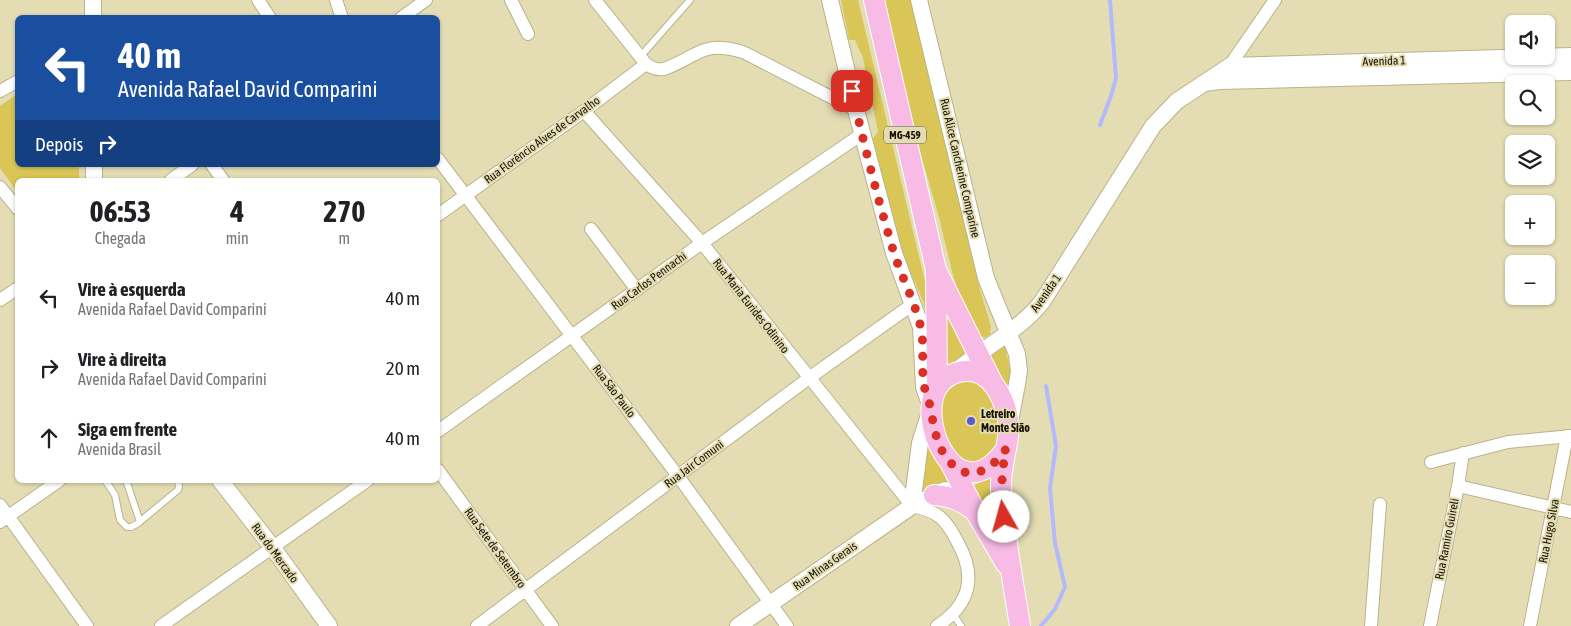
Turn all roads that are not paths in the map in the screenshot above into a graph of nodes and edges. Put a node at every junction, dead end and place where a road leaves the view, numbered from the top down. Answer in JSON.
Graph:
{"nodes":[{"id":1,"x":258,"y":0,"type":"edge"},
{"id":2,"x":336,"y":0,"type":"edge"},
{"id":3,"x":426,"y":0,"type":"edge"},
{"id":4,"x":511,"y":0,"type":"edge"},
{"id":5,"x":595,"y":0,"type":"edge"},
{"id":6,"x":690,"y":0,"type":"edge"},
{"id":7,"x":830,"y":0,"type":"edge"},
{"id":8,"x":874,"y":0,"type":"edge"},
{"id":9,"x":919,"y":0,"type":"edge"},
{"id":10,"x":1275,"y":0,"type":"edge"},
{"id":11,"x":268,"y":15,"type":"edge"},
{"id":12,"x":341,"y":15,"type":"edge"},
{"id":13,"x":405,"y":15,"type":"edge"},
{"id":14,"x":528,"y":34,"type":"dead end"},
{"id":15,"x":1571,"y":56,"type":"edge"},
{"id":16,"x":643,"y":61,"type":"junction"},
{"id":17,"x":1230,"y":66,"type":"junction"},
{"id":18,"x":1571,"y":72,"type":"edge"},
{"id":19,"x":15,"y":82,"type":"edge"},
{"id":20,"x":1211,"y":82,"type":"junction"},
{"id":21,"x":0,"y":92,"type":"edge"},
{"id":22,"x":856,"y":110,"type":"junction"},
{"id":23,"x":584,"y":111,"type":"junction"},
{"id":24,"x":862,"y":134,"type":"junction"},
{"id":25,"x":440,"y":162,"type":"edge"},
{"id":26,"x":189,"y":167,"type":"edge"},
{"id":27,"x":213,"y":167,"type":"edge"},
{"id":28,"x":174,"y":178,"type":"edge"},
{"id":29,"x":222,"y":178,"type":"edge"},
{"id":30,"x":0,"y":187,"type":"edge"},
{"id":31,"x":465,"y":196,"type":"junction"},
{"id":32,"x":15,"y":206,"type":"edge"},
{"id":33,"x":440,"y":214,"type":"edge"},
{"id":34,"x":590,"y":228,"type":"dead end"},
{"id":35,"x":702,"y":243,"type":"junction"},
{"id":36,"x":936,"y":270,"type":"junction"},
{"id":37,"x":15,"y":290,"type":"edge"},
{"id":38,"x":637,"y":290,"type":"junction"},
{"id":39,"x":0,"y":300,"type":"edge"},
{"id":40,"x":913,"y":304,"type":"junction"},
{"id":41,"x":1010,"y":334,"type":"junction"},
{"id":42,"x":572,"y":337,"type":"junction"},
{"id":43,"x":979,"y":352,"type":"junction"},
{"id":44,"x":954,"y":373,"type":"junction"},
{"id":45,"x":809,"y":378,"type":"junction"},
{"id":46,"x":993,"y":384,"type":"junction"},
{"id":47,"x":937,"y":387,"type":"junction"},
{"id":48,"x":931,"y":409,"type":"junction"},
{"id":49,"x":1009,"y":424,"type":"junction"},
{"id":50,"x":440,"y":430,"type":"edge"},
{"id":51,"x":1569,"y":436,"type":"edge"},
{"id":52,"x":1006,"y":449,"type":"junction"},
{"id":53,"x":1463,"y":453,"type":"junction"},
{"id":54,"x":1431,"y":462,"type":"dead end"},
{"id":55,"x":951,"y":464,"type":"junction"},
{"id":56,"x":440,"y":473,"type":"edge"},
{"id":57,"x":978,"y":473,"type":"junction"},
{"id":58,"x":678,"y":476,"type":"junction"},
{"id":59,"x":960,"y":482,"type":"junction"},
{"id":60,"x":56,"y":483,"type":"edge"},
{"id":61,"x":107,"y":483,"type":"edge"},
{"id":62,"x":127,"y":483,"type":"edge"},
{"id":63,"x":178,"y":483,"type":"edge"},
{"id":64,"x":222,"y":483,"type":"edge"},
{"id":65,"x":364,"y":483,"type":"edge"},
{"id":66,"x":1458,"y":486,"type":"junction"},
{"id":67,"x":934,"y":495,"type":"junction"},
{"id":68,"x":1380,"y":504,"type":"dead end"},
{"id":69,"x":0,"y":505,"type":"edge"},
{"id":70,"x":912,"y":506,"type":"junction"},
{"id":71,"x":1553,"y":508,"type":"junction"},
{"id":72,"x":975,"y":511,"type":"junction"},
{"id":73,"x":1571,"y":512,"type":"edge"},
{"id":74,"x":4,"y":519,"type":"edge"},
{"id":75,"x":140,"y":522,"type":"junction"},
{"id":76,"x":273,"y":548,"type":"junction"},
{"id":77,"x":1012,"y":574,"type":"junction"},
{"id":78,"x":526,"y":590,"type":"junction"},
{"id":79,"x":770,"y":604,"type":"junction"},
{"id":80,"x":954,"y":614,"type":"junction"},
{"id":81,"x":87,"y":626,"type":"edge"},
{"id":82,"x":161,"y":626,"type":"edge"},
{"id":83,"x":328,"y":626,"type":"edge"},
{"id":84,"x":477,"y":626,"type":"edge"},
{"id":85,"x":552,"y":626,"type":"edge"},
{"id":86,"x":738,"y":626,"type":"edge"},
{"id":87,"x":787,"y":626,"type":"edge"},
{"id":88,"x":937,"y":626,"type":"edge"},
{"id":89,"x":961,"y":626,"type":"edge"},
{"id":90,"x":1020,"y":626,"type":"edge"},
{"id":91,"x":1371,"y":626,"type":"edge"},
{"id":92,"x":1430,"y":626,"type":"edge"},
{"id":93,"x":1530,"y":626,"type":"edge"}],
"edges":[{"from":1,"to":11,"type":"street"},
{"from":2,"to":12,"type":"street"},
{"from":3,"to":13,"type":"street"},
{"from":4,"to":14,"type":"street"},
{"from":5,"to":16,"type":"street"},
{"from":6,"to":16,"type":"lane"},
{"from":7,"to":22,"type":"street"},
{"from":8,"to":36,"type":"main road","number":"MG-459"},
{"from":9,"to":41,"type":"street","name":"Rua Alice Cancherine Comparine"},
{"from":10,"to":17,"type":"street"},
{"from":15,"to":17,"type":"street","name":"Avenida 1"},
{"from":16,"to":22,"type":"street"},
{"from":16,"to":23,"type":"street","name":"Rua Florêncio Alves de Carvalho"},
{"from":17,"to":20,"type":"street","name":"Avenida 1"},
{"from":18,"to":20,"type":"street","name":"Avenida 1"},
{"from":19,"to":21,"type":"street"},
{"from":20,"to":41,"type":"street","name":"Avenida 1"},
{"from":22,"to":24,"type":"street"},
{"from":23,"to":31,"type":"street","name":"Rua Florêncio Alves de Carvalho"},
{"from":23,"to":35,"type":"street","name":"Rua Maria Eurides Odinino"},
{"from":24,"to":35,"type":"street","name":"Rua Carlos Pennachi"},
{"from":24,"to":40,"type":"street"},
{"from":25,"to":31,"type":"street","name":"Rua São Paulo"},
{"from":26,"to":28,"type":"street"},
{"from":27,"to":29,"type":"street"},
{"from":30,"to":32,"type":"street"},
{"from":31,"to":33,"type":"street","name":"Rua Florêncio Alves de Carvalho"},
{"from":31,"to":42,"type":"street","name":"Rua São Paulo"},
{"from":34,"to":38,"type":"street"},
{"from":35,"to":38,"type":"street","name":"Rua Carlos Pennachi"},
{"from":35,"to":45,"type":"street","name":"Rua Maria Eurides Odinino"},
{"from":36,"to":43,"type":"main road","number":"MG-459"},
{"from":36,"to":47,"type":"main road","number":"MG-459"},
{"from":37,"to":39,"type":"street"},
{"from":38,"to":42,"type":"street","name":"Rua Carlos Pennachi"},
{"from":40,"to":45,"type":"street","name":"Rua Jair Comuni"},
{"from":40,"to":48,"type":"street"},
{"from":41,"to":43,"type":"street","name":"Avenida 1"},
{"from":41,"to":49,"type":"street","name":"Rua Alice Cancherine Comparine"},
{"from":42,"to":50,"type":"street","name":"Rua Carlos Pennachi"},
{"from":42,"to":58,"type":"street","name":"Rua São Paulo"},
{"from":43,"to":44,"type":"street","name":"Avenida 1"},
{"from":43,"to":46,"type":"main road","number":"MG-459"},
{"from":44,"to":46,"type":"main road"},
{"from":44,"to":47,"type":"main road"},
{"from":45,"to":58,"type":"street","name":"Rua Jair Comuni"},
{"from":45,"to":70,"type":"street","name":"Rua Maria Eurides Odinino"},
{"from":46,"to":49,"type":"main road","number":"MG-459"},
{"from":47,"to":48,"type":"main road","number":"MG-459"},
{"from":48,"to":55,"type":"main road","number":"MG-459"},
{"from":48,"to":70,"type":"street"},
{"from":49,"to":52,"type":"main road","number":"MG-459"},
{"from":51,"to":53,"type":"street"},
{"from":51,"to":71,"type":"street","name":"Rua Hugo Silva"},
{"from":52,"to":57,"type":"main road"},
{"from":52,"to":77,"type":"main road","number":"MG-459"},
{"from":53,"to":54,"type":"street"},
{"from":53,"to":66,"type":"street","name":"Rua Ramiro Guireli"},
{"from":55,"to":57,"type":"main road"},
{"from":55,"to":59,"type":"main road","number":"MG-459"},
{"from":56,"to":78,"type":"street","name":"Rua Sete de Setembro"},
{"from":57,"to":59,"type":"street","name":"Rua Minas Gerais"},
{"from":58,"to":78,"type":"street","name":"Rua Jair Comuni"},
{"from":58,"to":79,"type":"street","name":"Rua São Paulo"},
{"from":59,"to":67,"type":"street","name":"Rua Minas Gerais"},
{"from":59,"to":72,"type":"main road","number":"MG-459"},
{"from":60,"to":74,"type":"street"},
{"from":61,"to":75,"type":"lane"},
{"from":62,"to":75,"type":"lane"},
{"from":63,"to":75,"type":"lane"},
{"from":64,"to":76,"type":"street","name":"Rua do Mercado"},
{"from":65,"to":76,"type":"street"},
{"from":66,"to":71,"type":"street"},
{"from":66,"to":92,"type":"street","name":"Rua Ramiro Guireli"},
{"from":67,"to":70,"type":"street","name":"Rua Minas Gerais"},
{"from":67,"to":72,"type":"main road"},
{"from":68,"to":91,"type":"street"},
{"from":69,"to":74,"type":"street"},
{"from":70,"to":79,"type":"street","name":"Rua Minas Gerais"},
{"from":70,"to":80,"type":"street"},
{"from":71,"to":73,"type":"street"},
{"from":71,"to":93,"type":"street","name":"Rua Hugo Silva"},
{"from":72,"to":77,"type":"main road","number":"MG-459"},
{"from":74,"to":81,"type":"street"},
{"from":76,"to":82,"type":"street"},
{"from":76,"to":83,"type":"street","name":"Rua do Mercado"},
{"from":77,"to":90,"type":"main road","number":"MG-459"},
{"from":78,"to":84,"type":"street","name":"Rua Jair Comuni"},
{"from":78,"to":85,"type":"street","name":"Rua Sete de Setembro"},
{"from":79,"to":86,"type":"street","name":"Rua Minas Gerais"},
{"from":79,"to":87,"type":"street","name":"Rua São Paulo"},
{"from":80,"to":88,"type":"street"},
{"from":80,"to":89,"type":"lane"}]}
